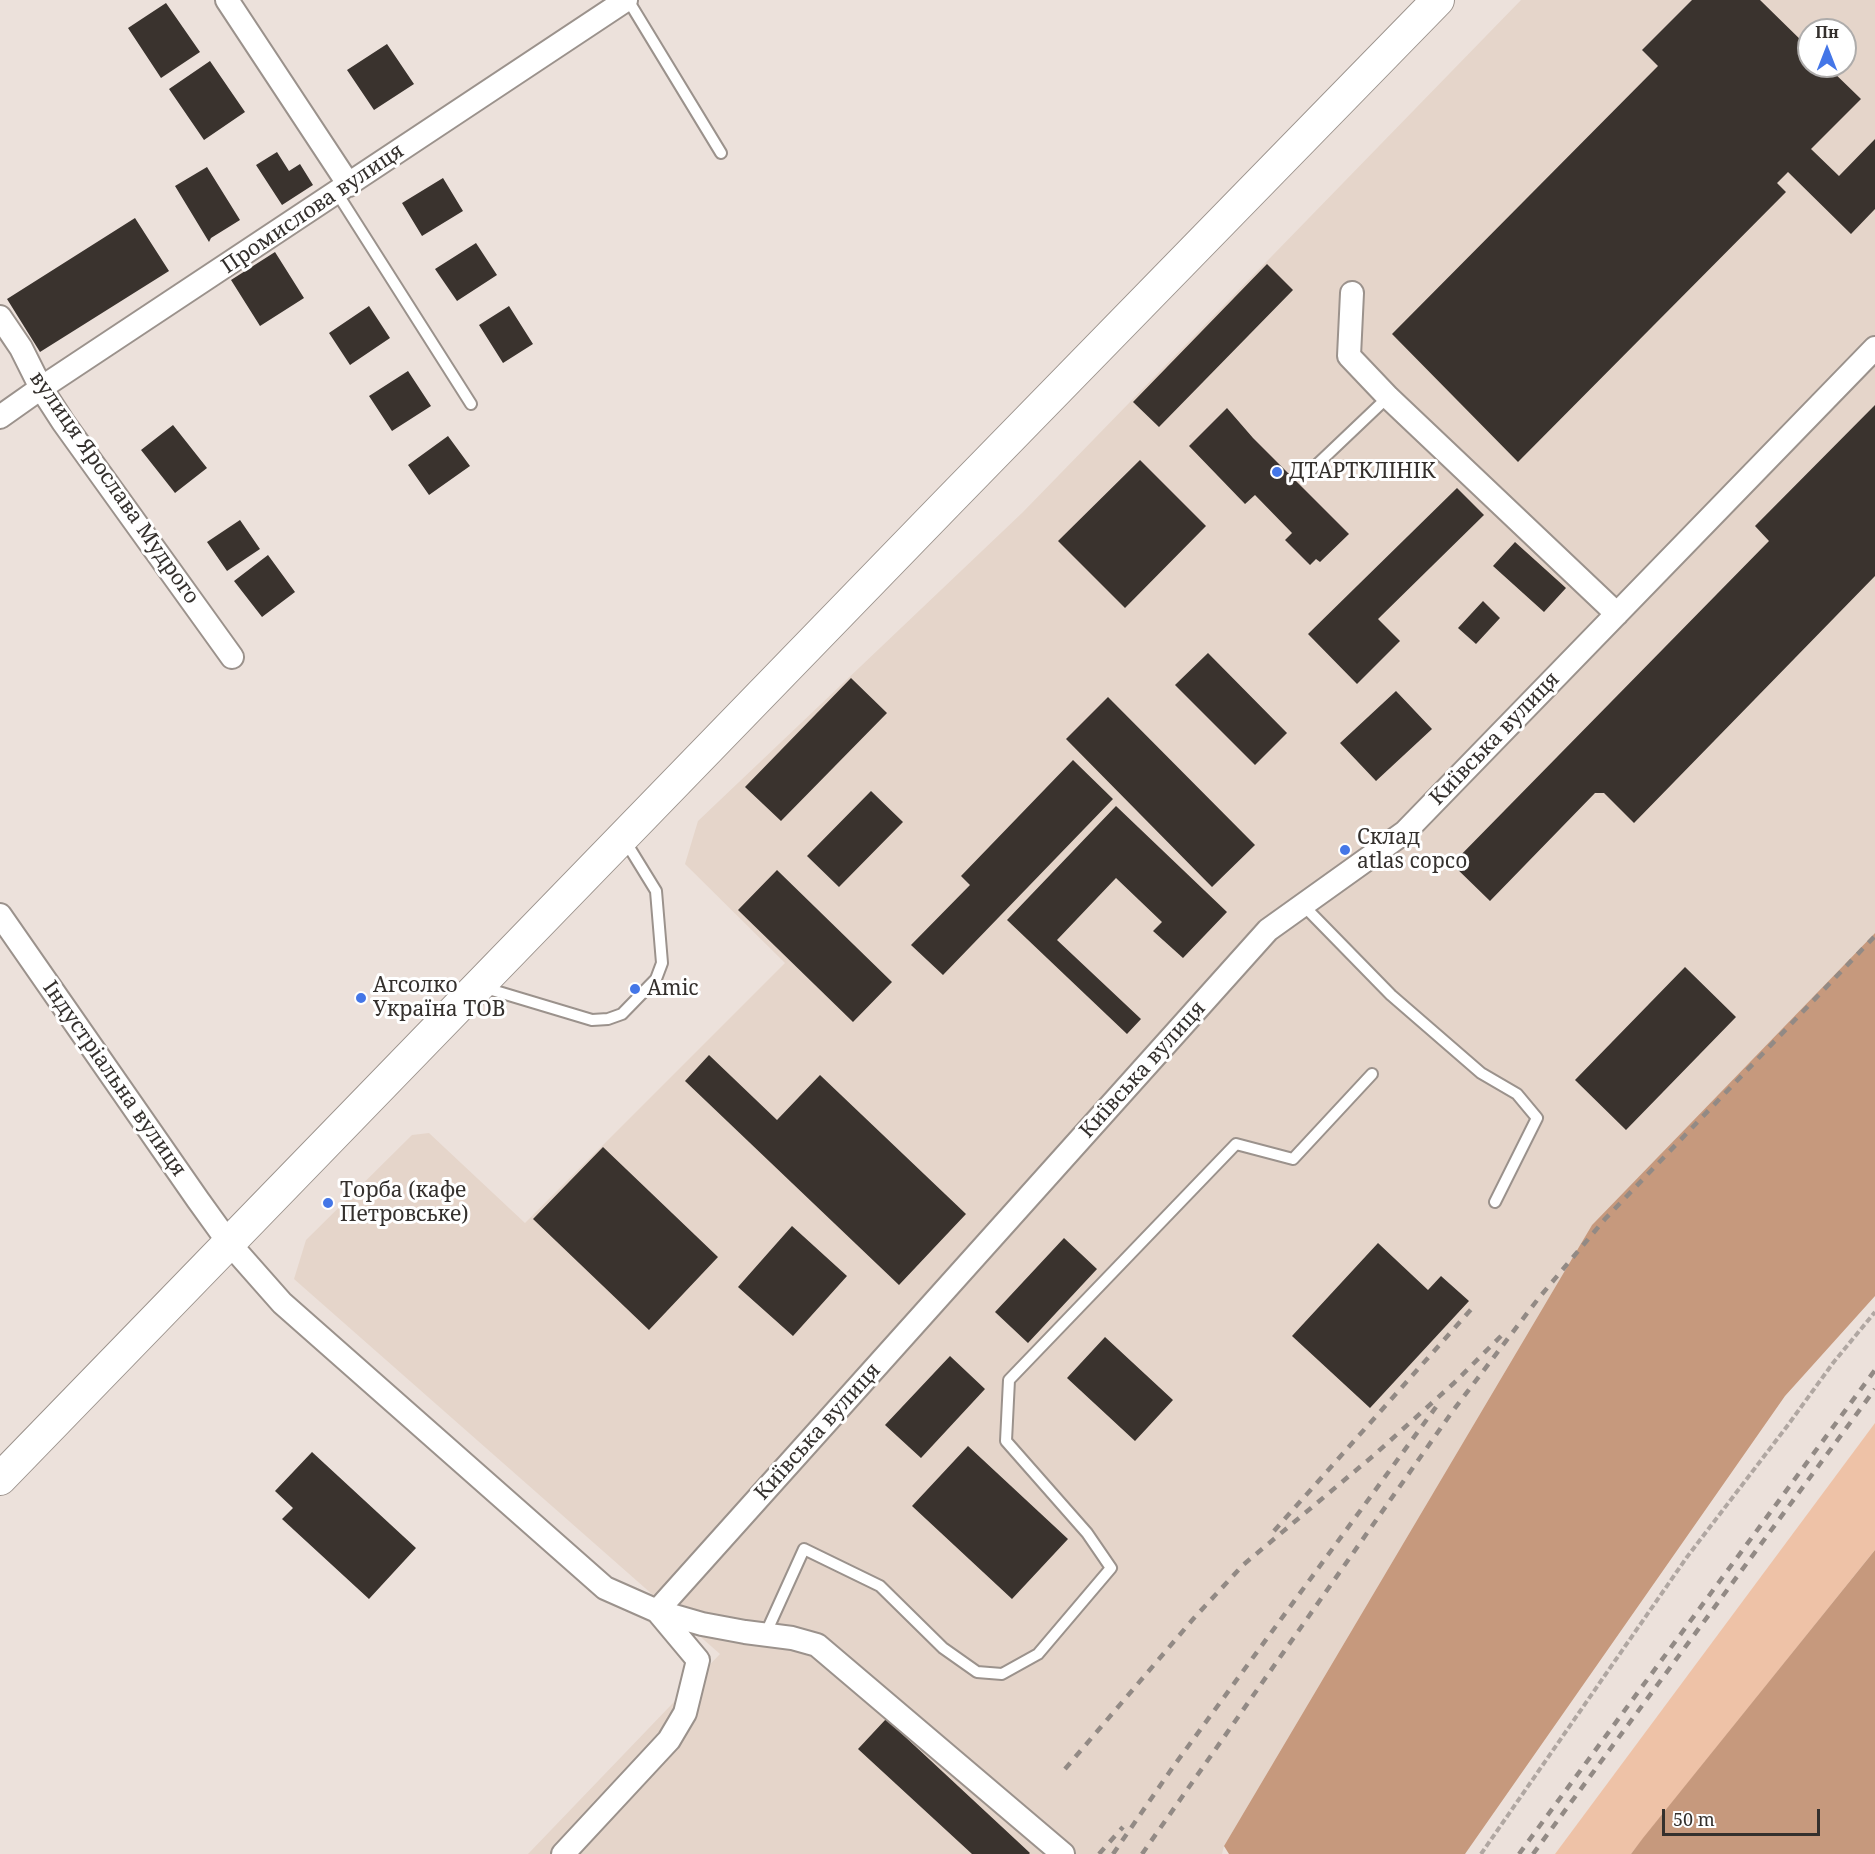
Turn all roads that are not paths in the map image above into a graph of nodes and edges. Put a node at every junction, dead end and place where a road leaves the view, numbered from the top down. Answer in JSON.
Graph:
{"nodes":[{"id":1,"x":227,"y":0,"type":"edge"},
{"id":2,"x":627,"y":0,"type":"edge"},
{"id":3,"x":1438,"y":0,"type":"edge"},
{"id":4,"x":721,"y":153,"type":"dead end"},
{"id":5,"x":343,"y":189,"type":"junction"},
{"id":6,"x":1352,"y":293,"type":"dead end"},
{"id":7,"x":0,"y":317,"type":"edge"},
{"id":8,"x":1875,"y":348,"type":"edge"},
{"id":9,"x":41,"y":388,"type":"junction"},
{"id":10,"x":1388,"y":397,"type":"junction"},
{"id":11,"x":471,"y":404,"type":"dead end"},
{"id":12,"x":0,"y":417,"type":"edge"},
{"id":13,"x":1307,"y":474,"type":"dead end"},
{"id":14,"x":1617,"y":614,"type":"junction"},
{"id":15,"x":232,"y":657,"type":"dead end"},
{"id":16,"x":624,"y":838,"type":"junction"},
{"id":17,"x":1303,"y":905,"type":"junction"},
{"id":18,"x":0,"y":915,"type":"edge"},
{"id":19,"x":478,"y":986,"type":"junction"},
{"id":20,"x":1372,"y":1074,"type":"dead end"},
{"id":21,"x":1495,"y":1202,"type":"dead end"},
{"id":22,"x":229,"y":1243,"type":"junction"},
{"id":23,"x":0,"y":1479,"type":"edge"},
{"id":24,"x":657,"y":1611,"type":"junction"},
{"id":25,"x":764,"y":1635,"type":"junction"},
{"id":26,"x":563,"y":1854,"type":"edge"},
{"id":27,"x":1063,"y":1854,"type":"edge"}],
"edges":[{"from":1,"to":5,"type":"street"},
{"from":2,"to":4,"type":"lane"},
{"from":2,"to":5,"type":"street","name":"Промислова вулиця"},
{"from":3,"to":16,"type":"main road"},
{"from":5,"to":9,"type":"street","name":"Промислова вулиця"},
{"from":5,"to":11,"type":"lane"},
{"from":6,"to":10,"type":"street"},
{"from":7,"to":9,"type":"street","name":"вулиця Ярослава Мудрого"},
{"from":8,"to":14,"type":"street","name":"Київська вулиця"},
{"from":9,"to":12,"type":"street","name":"Промислова вулиця"},
{"from":9,"to":15,"type":"street","name":"вулиця Ярослава Мудрого"},
{"from":10,"to":13,"type":"lane"},
{"from":10,"to":14,"type":"street"},
{"from":14,"to":17,"type":"street","name":"Київська вулиця"},
{"from":16,"to":19,"type":"main road"},
{"from":16,"to":19,"type":"lane"},
{"from":17,"to":21,"type":"lane"},
{"from":17,"to":24,"type":"street","name":"Київська вулиця"},
{"from":18,"to":22,"type":"street","name":"Індустріальна вулиця"},
{"from":19,"to":22,"type":"main road"},
{"from":20,"to":25,"type":"lane"},
{"from":22,"to":23,"type":"main road"},
{"from":22,"to":24,"type":"street","name":"Індустріальна вулиця"},
{"from":24,"to":25,"type":"street","name":"Індустріальна вулиця"},
{"from":24,"to":26,"type":"street"},
{"from":25,"to":27,"type":"street","name":"Індустріальна вулиця"}]}
